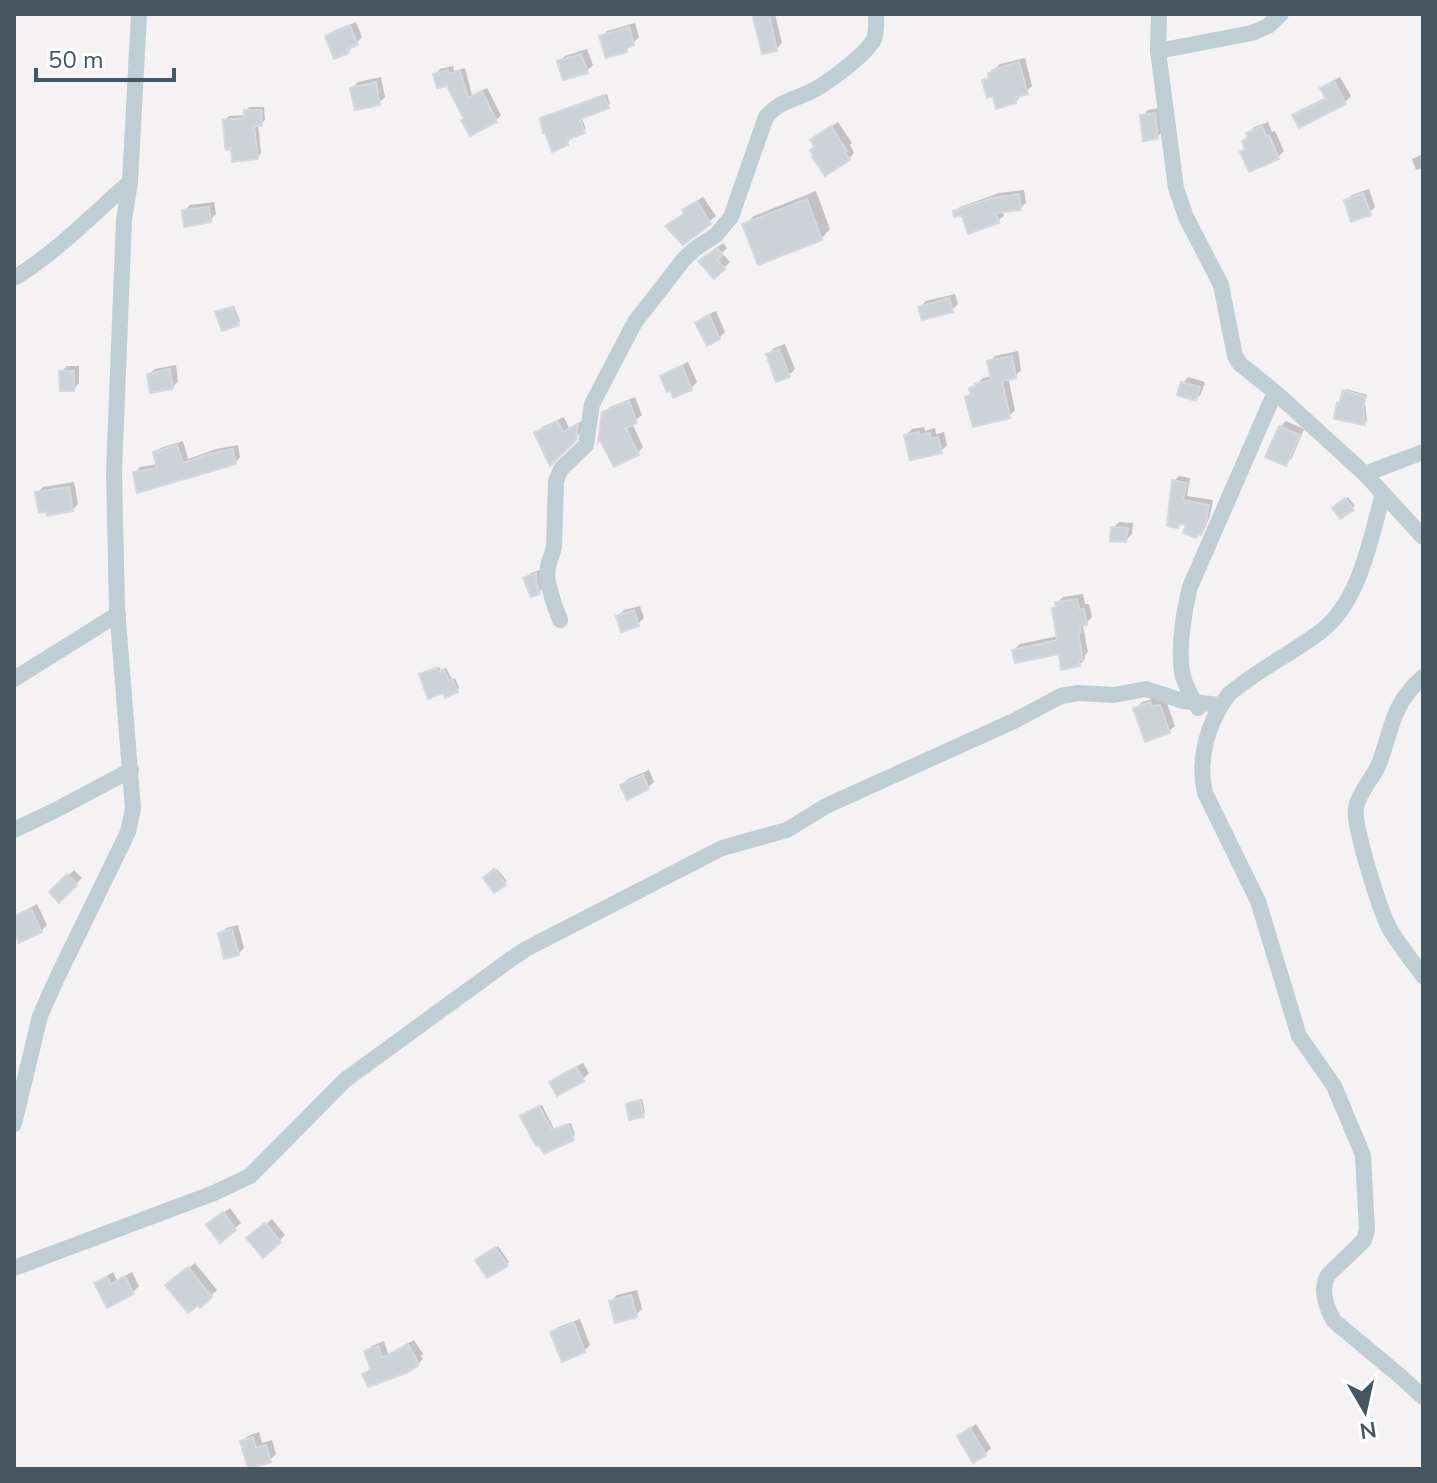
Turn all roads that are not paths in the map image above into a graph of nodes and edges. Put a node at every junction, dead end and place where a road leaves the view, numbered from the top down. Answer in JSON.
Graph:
{"nodes":[{"id":1,"x":139,"y":14,"type":"edge"},
{"id":2,"x":876,"y":14,"type":"edge"},
{"id":3,"x":1159,"y":14,"type":"edge"},
{"id":4,"x":1281,"y":14,"type":"edge"},
{"id":5,"x":1158,"y":51,"type":"junction"},
{"id":6,"x":130,"y":182,"type":"junction"},
{"id":7,"x":14,"y":278,"type":"edge"},
{"id":8,"x":1275,"y":392,"type":"junction"},
{"id":9,"x":1423,"y":452,"type":"edge"},
{"id":10,"x":1365,"y":474,"type":"junction"},
{"id":11,"x":1383,"y":494,"type":"junction"},
{"id":12,"x":1423,"y":537,"type":"edge"},
{"id":13,"x":118,"y":614,"type":"junction"},
{"id":14,"x":560,"y":620,"type":"dead end"},
{"id":15,"x":1423,"y":677,"type":"edge"},
{"id":16,"x":14,"y":679,"type":"edge"},
{"id":17,"x":1195,"y":703,"type":"junction"},
{"id":18,"x":1220,"y":705,"type":"junction"},
{"id":19,"x":1210,"y":728,"type":"junction"},
{"id":20,"x":131,"y":770,"type":"junction"},
{"id":21,"x":14,"y":830,"type":"edge"},
{"id":22,"x":1423,"y":976,"type":"edge"},
{"id":23,"x":14,"y":1124,"type":"edge"},
{"id":24,"x":14,"y":1268,"type":"edge"},
{"id":25,"x":1423,"y":1397,"type":"edge"}],
"edges":[{"from":1,"to":6,"type":"street"},
{"from":2,"to":14,"type":"street"},
{"from":3,"to":5,"type":"street"},
{"from":4,"to":5,"type":"street"},
{"from":5,"to":8,"type":"street"},
{"from":6,"to":7,"type":"street"},
{"from":6,"to":13,"type":"street"},
{"from":8,"to":10,"type":"street"},
{"from":8,"to":17,"type":"street"},
{"from":9,"to":10,"type":"street"},
{"from":10,"to":11,"type":"street"},
{"from":11,"to":12,"type":"street"},
{"from":11,"to":18,"type":"street"},
{"from":13,"to":16,"type":"street"},
{"from":13,"to":20,"type":"street"},
{"from":15,"to":22,"type":"street"},
{"from":17,"to":18,"type":"street"},
{"from":17,"to":19,"type":"street"},
{"from":17,"to":24,"type":"street"},
{"from":18,"to":19,"type":"street"},
{"from":19,"to":25,"type":"street"},
{"from":20,"to":21,"type":"street"},
{"from":20,"to":23,"type":"street"}]}
